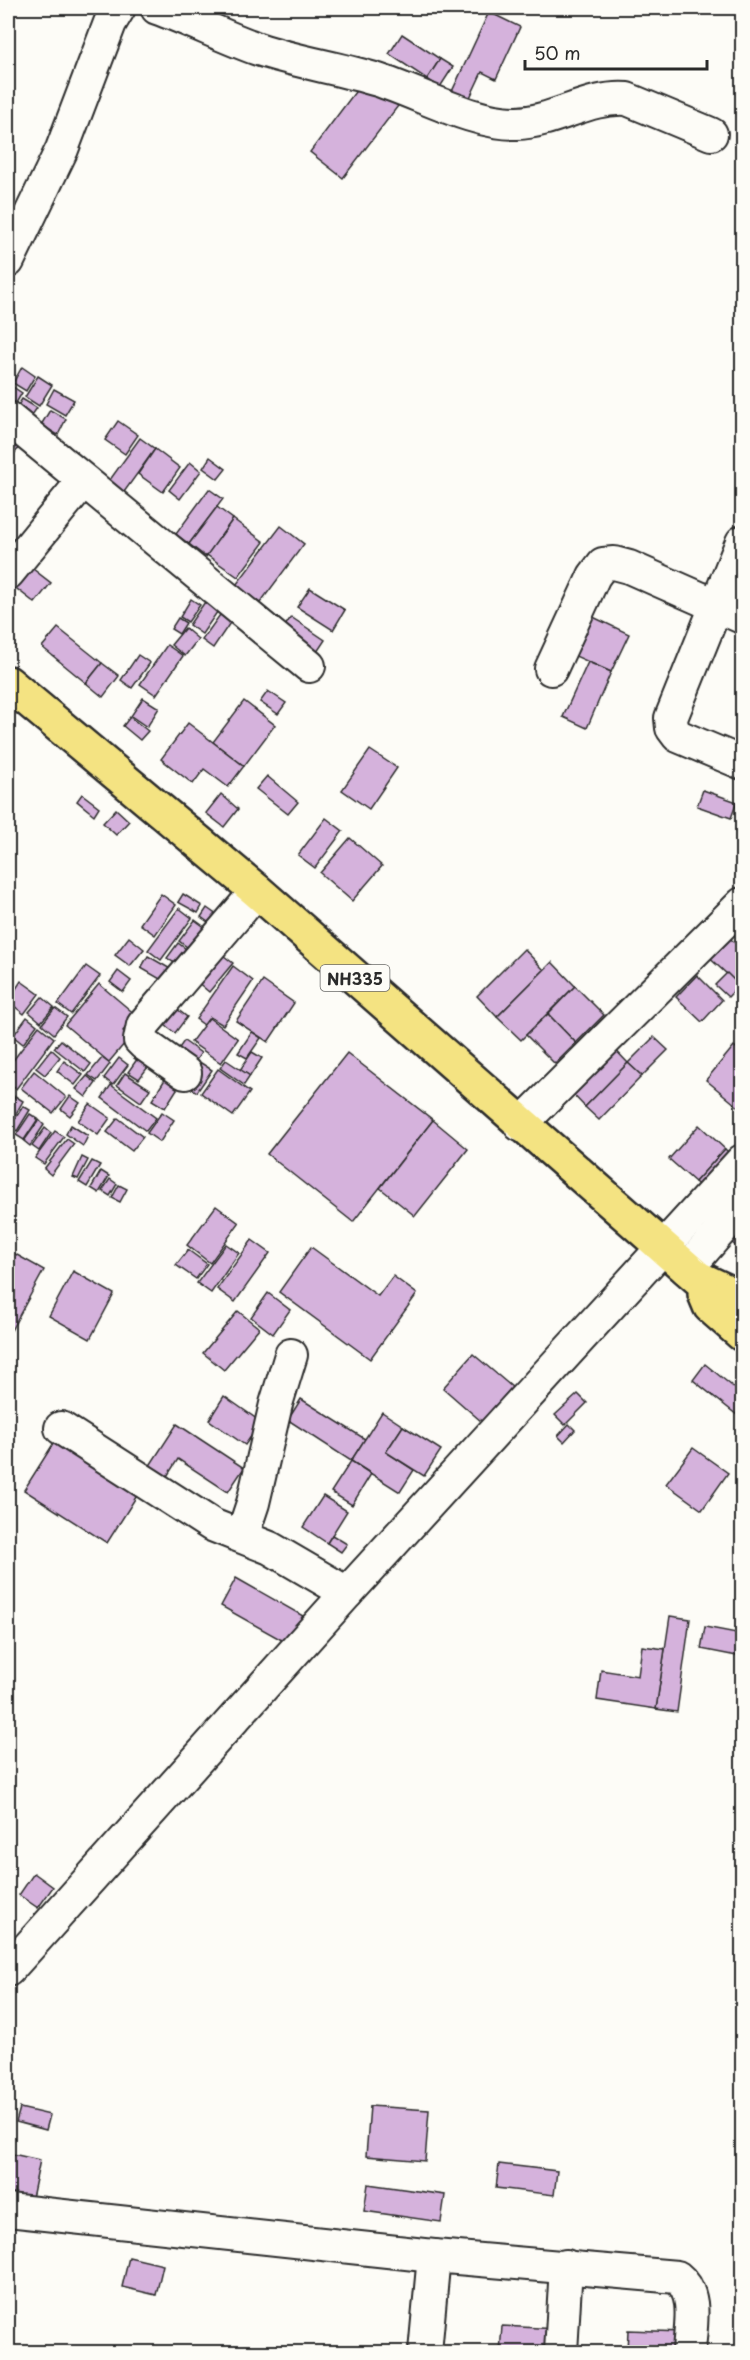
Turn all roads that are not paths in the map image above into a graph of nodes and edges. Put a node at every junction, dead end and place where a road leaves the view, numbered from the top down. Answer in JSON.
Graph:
{"nodes":[{"id":1,"x":119,"y":8,"type":"edge"},
{"id":2,"x":157,"y":8,"type":"edge"},
{"id":3,"x":711,"y":134,"type":"dead end"},
{"id":4,"x":8,"y":261,"type":"edge"},
{"id":5,"x":8,"y":418,"type":"edge"},
{"id":6,"x":83,"y":481,"type":"junction"},
{"id":7,"x":742,"y":542,"type":"edge"},
{"id":8,"x":8,"y":573,"type":"edge"},
{"id":9,"x":729,"y":611,"type":"edge"},
{"id":10,"x":309,"y":666,"type":"dead end"},
{"id":11,"x":550,"y":669,"type":"dead end"},
{"id":12,"x":8,"y":683,"type":"edge"},
{"id":13,"x":742,"y":763,"type":"edge"},
{"id":14,"x":256,"y":891,"type":"junction"},
{"id":15,"x":742,"y":904,"type":"edge"},
{"id":16,"x":185,"y":1073,"type":"dead end"},
{"id":17,"x":520,"y":1125,"type":"junction"},
{"id":18,"x":742,"y":1161,"type":"edge"},
{"id":19,"x":742,"y":1206,"type":"edge"},
{"id":20,"x":662,"y":1247,"type":"junction"},
{"id":21,"x":692,"y":1274,"type":"junction"},
{"id":22,"x":742,"y":1306,"type":"edge"},
{"id":23,"x":742,"y":1334,"type":"edge"},
{"id":24,"x":291,"y":1355,"type":"dead end"},
{"id":25,"x":62,"y":1428,"type":"dead end"},
{"id":26,"x":242,"y":1536,"type":"junction"},
{"id":27,"x":347,"y":1593,"type":"junction"},
{"id":28,"x":8,"y":1970,"type":"edge"},
{"id":29,"x":8,"y":2210,"type":"edge"},
{"id":30,"x":434,"y":2256,"type":"junction"},
{"id":31,"x":566,"y":2266,"type":"junction"},
{"id":32,"x":425,"y":2352,"type":"edge"},
{"id":33,"x":561,"y":2352,"type":"edge"},
{"id":34,"x":689,"y":2352,"type":"edge"}],
"edges":[{"from":1,"to":4,"type":"street"},
{"from":2,"to":3,"type":"street"},
{"from":5,"to":6,"type":"street"},
{"from":6,"to":8,"type":"street"},
{"from":6,"to":10,"type":"street"},
{"from":7,"to":9,"type":"street"},
{"from":9,"to":11,"type":"street"},
{"from":9,"to":13,"type":"street"},
{"from":12,"to":14,"type":"highway","number":"NH335"},
{"from":14,"to":16,"type":"street"},
{"from":14,"to":17,"type":"highway","number":"NH335"},
{"from":15,"to":17,"type":"street"},
{"from":17,"to":20,"type":"highway","number":"NH335"},
{"from":18,"to":20,"type":"street"},
{"from":19,"to":21,"type":"street"},
{"from":20,"to":21,"type":"highway","number":"NH335"},
{"from":20,"to":27,"type":"street"},
{"from":21,"to":22,"type":"highway","number":"NH335"},
{"from":21,"to":23,"type":"highway","number":"NH335"},
{"from":24,"to":26,"type":"street"},
{"from":25,"to":26,"type":"street"},
{"from":26,"to":27,"type":"street"},
{"from":27,"to":28,"type":"street"},
{"from":29,"to":30,"type":"street"},
{"from":30,"to":31,"type":"street"},
{"from":30,"to":32,"type":"street"},
{"from":31,"to":33,"type":"street"},
{"from":31,"to":34,"type":"street"}]}
